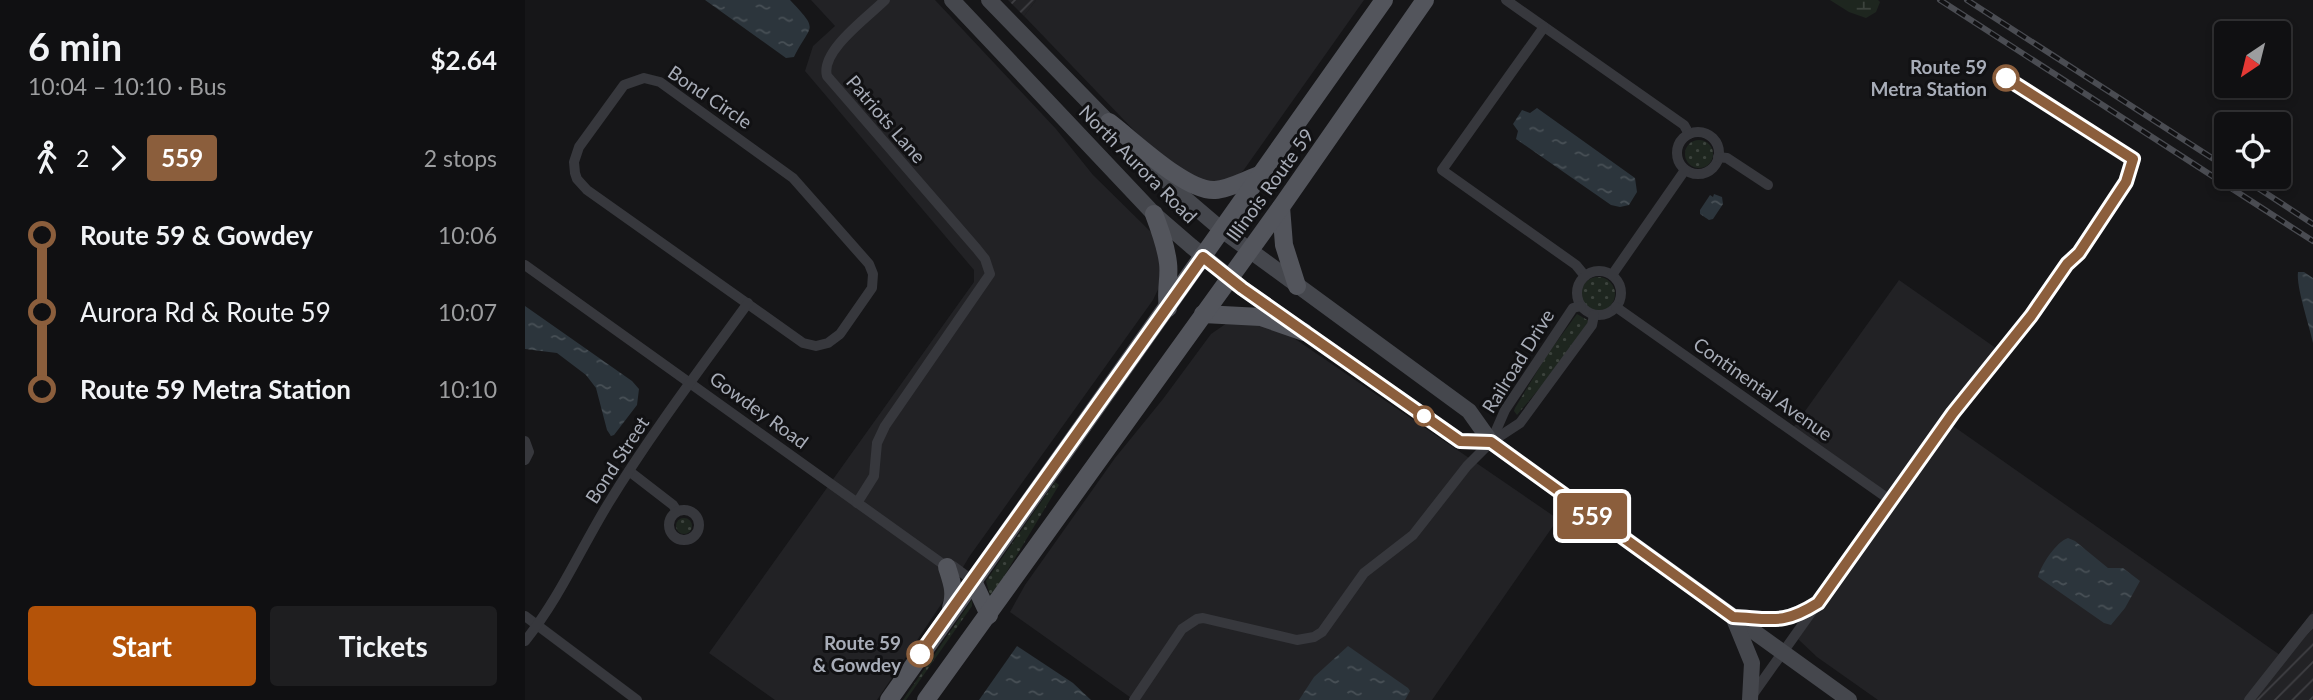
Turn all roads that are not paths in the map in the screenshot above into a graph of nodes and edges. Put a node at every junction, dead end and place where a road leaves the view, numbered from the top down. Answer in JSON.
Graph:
{"nodes":[{"id":1,"x":885,"y":0,"type":"edge"},
{"id":2,"x":952,"y":0,"type":"edge"},
{"id":3,"x":989,"y":0,"type":"edge"},
{"id":4,"x":1384,"y":0,"type":"edge"},
{"id":5,"x":1425,"y":0,"type":"edge"},
{"id":6,"x":1506,"y":0,"type":"edge"},
{"id":7,"x":1544,"y":27,"type":"junction"},
{"id":8,"x":1109,"y":122,"type":"junction"},
{"id":9,"x":1689,"y":134,"type":"junction"},
{"id":10,"x":1718,"y":157,"type":"junction"},
{"id":11,"x":1685,"y":170,"type":"junction"},
{"id":12,"x":1262,"y":174,"type":"junction"},
{"id":13,"x":1768,"y":185,"type":"dead end"},
{"id":14,"x":1282,"y":207,"type":"junction"},
{"id":15,"x":1154,"y":214,"type":"junction"},
{"id":16,"x":1222,"y":230,"type":"junction"},
{"id":17,"x":1248,"y":250,"type":"junction"},
{"id":18,"x":1203,"y":257,"type":"junction"},
{"id":19,"x":2067,"y":264,"type":"dead end"},
{"id":20,"x":525,"y":265,"type":"edge"},
{"id":21,"x":1612,"y":275,"type":"junction"},
{"id":22,"x":1585,"y":276,"type":"junction"},
{"id":23,"x":1229,"y":277,"type":"junction"},
{"id":24,"x":1297,"y":286,"type":"junction"},
{"id":25,"x":748,"y":303,"type":"junction"},
{"id":26,"x":1581,"y":306,"type":"junction"},
{"id":27,"x":1616,"y":307,"type":"junction"},
{"id":28,"x":1168,"y":308,"type":"junction"},
{"id":29,"x":1203,"y":314,"type":"junction"},
{"id":30,"x":1594,"y":315,"type":"junction"},
{"id":31,"x":1304,"y":332,"type":"junction"},
{"id":32,"x":691,"y":383,"type":"junction"},
{"id":33,"x":525,"y":441,"type":"edge"},
{"id":34,"x":1491,"y":442,"type":"junction"},
{"id":35,"x":525,"y":460,"type":"edge"},
{"id":36,"x":629,"y":471,"type":"junction"},
{"id":37,"x":1890,"y":500,"type":"junction"},
{"id":38,"x":857,"y":503,"type":"junction"},
{"id":39,"x":677,"y":511,"type":"dead end"},
{"id":40,"x":947,"y":568,"type":"junction"},
{"id":41,"x":973,"y":580,"type":"junction"},
{"id":42,"x":1818,"y":603,"type":"junction"},
{"id":43,"x":950,"y":612,"type":"junction"},
{"id":44,"x":989,"y":615,"type":"junction"},
{"id":45,"x":525,"y":616,"type":"edge"},
{"id":46,"x":1733,"y":617,"type":"junction"},
{"id":47,"x":2313,"y":619,"type":"edge"},
{"id":48,"x":537,"y":626,"type":"junction"},
{"id":49,"x":525,"y":641,"type":"edge"},
{"id":50,"x":1783,"y":653,"type":"junction"},
{"id":51,"x":637,"y":700,"type":"edge"},
{"id":52,"x":889,"y":700,"type":"edge"},
{"id":53,"x":926,"y":700,"type":"edge"},
{"id":54,"x":1133,"y":700,"type":"edge"},
{"id":55,"x":1750,"y":700,"type":"edge"},
{"id":56,"x":1849,"y":700,"type":"edge"},
{"id":57,"x":2249,"y":700,"type":"edge"}],
"edges":[{"from":1,"to":38,"type":"street","name":"Patriots Lane"},
{"from":2,"to":15,"type":"main road","name":"North Aurora Road"},
{"from":3,"to":8,"type":"main road","name":"North Aurora Road"},
{"from":4,"to":12,"type":"main road","name":"Illinois Route 59"},
{"from":5,"to":14,"type":"main road","name":"Illinois Route 59"},
{"from":6,"to":7,"type":"street"},
{"from":7,"to":9,"type":"street"},
{"from":7,"to":22,"type":"street"},
{"from":8,"to":12,"type":"main road"},
{"from":8,"to":16,"type":"main road","name":"North Aurora Road"},
{"from":9,"to":10,"type":"street"},
{"from":9,"to":11,"type":"street"},
{"from":10,"to":11,"type":"street"},
{"from":10,"to":13,"type":"street"},
{"from":11,"to":21,"type":"street"},
{"from":12,"to":16,"type":"main road","name":"Illinois Route 59"},
{"from":14,"to":17,"type":"main road","name":"Illinois Route 59"},
{"from":14,"to":24,"type":"main road"},
{"from":15,"to":18,"type":"main road","name":"North Aurora Road"},
{"from":15,"to":28,"type":"main road"},
{"from":16,"to":17,"type":"main road","name":"North Aurora Road"},
{"from":16,"to":18,"type":"main road","name":"Illinois Route 59"},
{"from":17,"to":23,"type":"main road","name":"Illinois Route 59"},
{"from":17,"to":24,"type":"main road","name":"North Aurora Road"},
{"from":18,"to":23,"type":"main road","name":"North Aurora Road"},
{"from":18,"to":28,"type":"main road","name":"Illinois Route 59"},
{"from":19,"to":37,"type":"street"},
{"from":20,"to":32,"type":"street","name":"Gowdey Road"},
{"from":21,"to":22,"type":"street"},
{"from":21,"to":27,"type":"street"},
{"from":22,"to":26,"type":"street"},
{"from":23,"to":29,"type":"main road","name":"Illinois Route 59"},
{"from":23,"to":31,"type":"main road","name":"North Aurora Road"},
{"from":24,"to":34,"type":"main road","name":"North Aurora Road"},
{"from":25,"to":25,"type":"street","name":"Bond Circle"},
{"from":25,"to":32,"type":"street","name":"Bond Street"},
{"from":26,"to":30,"type":"street"},
{"from":26,"to":34,"type":"street","name":"Railroad Drive"},
{"from":27,"to":30,"type":"street"},
{"from":27,"to":37,"type":"street","name":"Continental Avenue"},
{"from":28,"to":41,"type":"main road","name":"Illinois Route 59"},
{"from":29,"to":31,"type":"main road"},
{"from":29,"to":44,"type":"main road","name":"Illinois Route 59"},
{"from":30,"to":34,"type":"street","name":"Railroad Drive"},
{"from":31,"to":34,"type":"main road","name":"North Aurora Road"},
{"from":32,"to":36,"type":"street","name":"Bond Street"},
{"from":32,"to":38,"type":"street","name":"Gowdey Road"},
{"from":33,"to":35,"type":"street"},
{"from":34,"to":46,"type":"main road","name":"North Aurora Road"},
{"from":34,"to":54,"type":"street"},
{"from":36,"to":39,"type":"street"},
{"from":36,"to":48,"type":"street","name":"Bond Street"},
{"from":37,"to":42,"type":"street"},
{"from":38,"to":40,"type":"street","name":"Gowdey Road"},
{"from":40,"to":41,"type":"street","name":"Gowdey Road"},
{"from":40,"to":43,"type":"main road"},
{"from":41,"to":43,"type":"main road","name":"Illinois Route 59"},
{"from":41,"to":44,"type":"main road"},
{"from":42,"to":46,"type":"main road"},
{"from":42,"to":50,"type":"street"},
{"from":43,"to":52,"type":"main road","name":"Illinois Route 59"},
{"from":44,"to":53,"type":"main road","name":"Illinois Route 59"},
{"from":45,"to":48,"type":"street"},
{"from":46,"to":50,"type":"main road","name":"North Aurora Road"},
{"from":46,"to":55,"type":"main road"},
{"from":47,"to":57,"type":"street"},
{"from":48,"to":49,"type":"street","name":"Bond Street"},
{"from":48,"to":51,"type":"street"},
{"from":50,"to":55,"type":"street"},
{"from":50,"to":56,"type":"main road","name":"North Aurora Road"}]}
